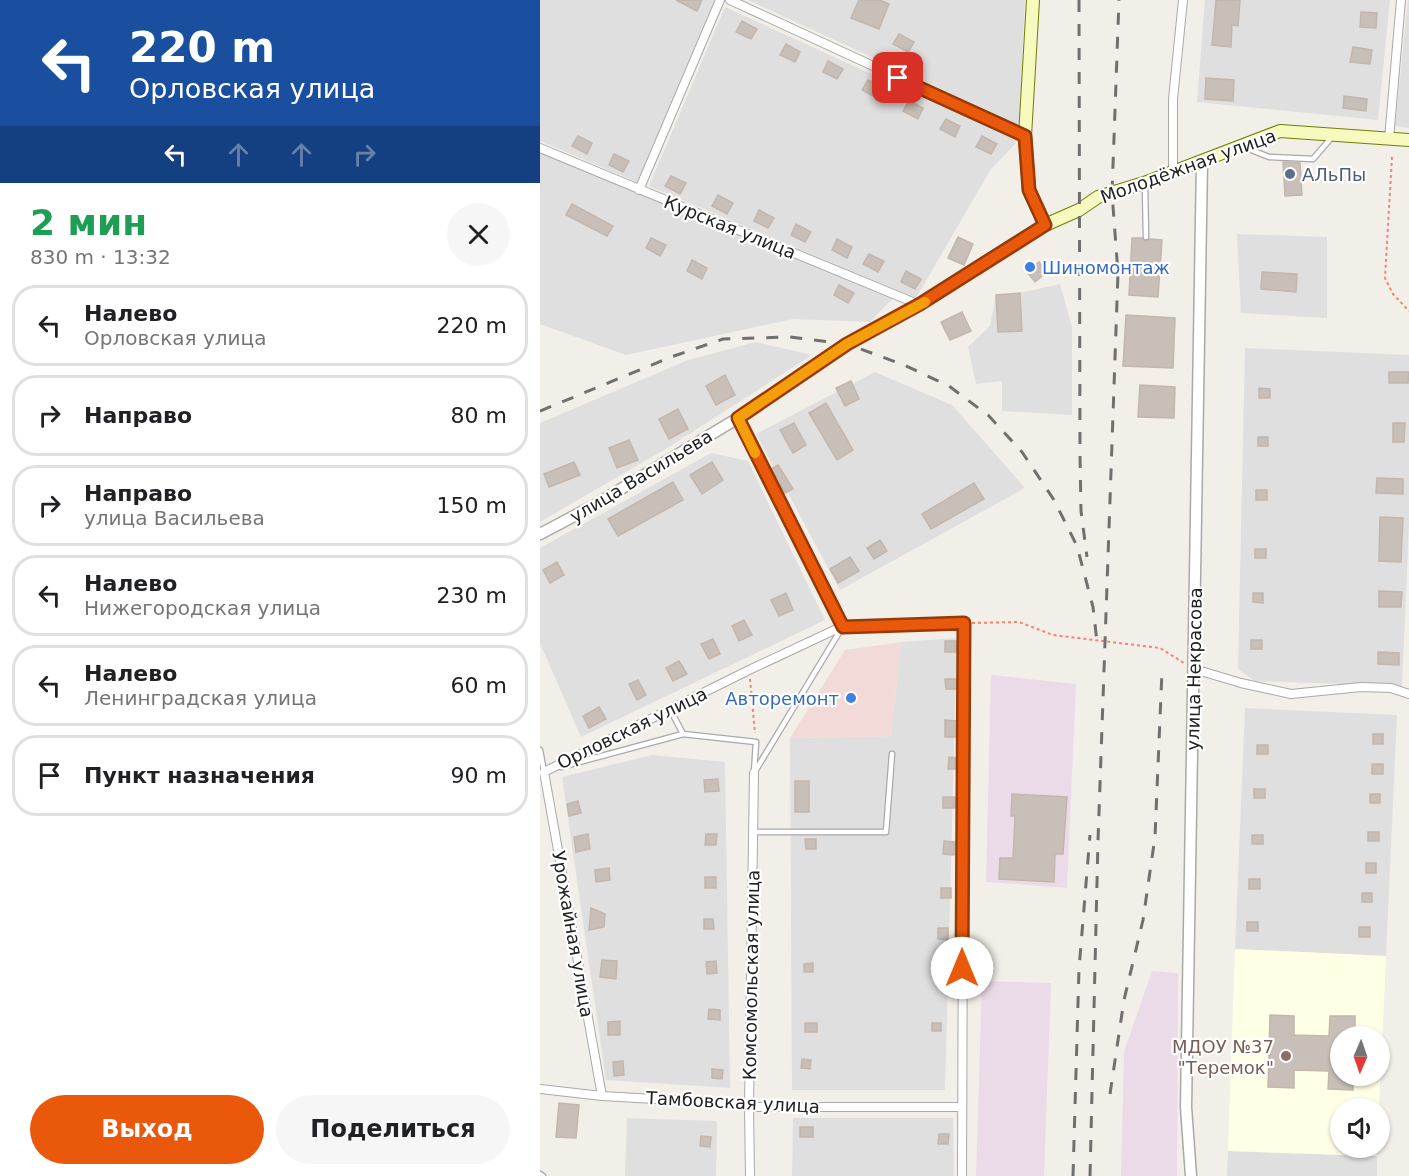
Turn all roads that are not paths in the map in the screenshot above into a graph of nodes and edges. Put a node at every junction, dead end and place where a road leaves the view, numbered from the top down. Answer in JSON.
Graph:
{"nodes":[{"id":1,"x":720,"y":0,"type":"edge"},
{"id":2,"x":729,"y":0,"type":"edge"},
{"id":3,"x":1034,"y":0,"type":"edge"},
{"id":4,"x":1183,"y":0,"type":"edge"},
{"id":5,"x":1401,"y":0,"type":"edge"},
{"id":6,"x":1334,"y":135,"type":"junction"},
{"id":7,"x":1025,"y":136,"type":"junction"},
{"id":8,"x":1389,"y":138,"type":"junction"},
{"id":9,"x":1409,"y":140,"type":"edge"},
{"id":10,"x":1242,"y":146,"type":"junction"},
{"id":11,"x":540,"y":148,"type":"edge"},
{"id":12,"x":1202,"y":161,"type":"junction"},
{"id":13,"x":1173,"y":172,"type":"junction"},
{"id":14,"x":1144,"y":183,"type":"junction"},
{"id":15,"x":639,"y":189,"type":"junction"},
{"id":16,"x":1045,"y":225,"type":"junction"},
{"id":17,"x":1146,"y":237,"type":"dead end"},
{"id":18,"x":920,"y":304,"type":"junction"},
{"id":19,"x":738,"y":418,"type":"junction"},
{"id":20,"x":540,"y":534,"type":"edge"},
{"id":21,"x":843,"y":627,"type":"junction"},
{"id":22,"x":1194,"y":669,"type":"junction"},
{"id":23,"x":1409,"y":694,"type":"edge"},
{"id":24,"x":670,"y":709,"type":"junction"},
{"id":25,"x":684,"y":734,"type":"junction"},
{"id":26,"x":540,"y":750,"type":"edge"},
{"id":27,"x":892,"y":754,"type":"dead end"},
{"id":28,"x":542,"y":773,"type":"edge"},
{"id":29,"x":754,"y":773,"type":"junction"},
{"id":30,"x":753,"y":832,"type":"junction"},
{"id":31,"x":540,"y":1089,"type":"edge"},
{"id":32,"x":602,"y":1096,"type":"junction"},
{"id":33,"x":749,"y":1107,"type":"junction"},
{"id":34,"x":962,"y":1107,"type":"junction"},
{"id":35,"x":750,"y":1176,"type":"edge"},
{"id":36,"x":962,"y":1176,"type":"edge"},
{"id":37,"x":1191,"y":1176,"type":"edge"}],
"edges":[{"from":1,"to":15,"type":"street"},
{"from":2,"to":7,"type":"street"},
{"from":3,"to":7,"type":"main road"},
{"from":4,"to":13,"type":"street"},
{"from":5,"to":8,"type":"street"},
{"from":6,"to":8,"type":"main road","name":"Молодёжная улица"},
{"from":6,"to":10,"type":"main road","name":"Молодёжная улица"},
{"from":6,"to":10,"type":"lane"},
{"from":7,"to":16,"type":"main road"},
{"from":8,"to":9,"type":"main road","name":"Молодёжная улица"},
{"from":10,"to":12,"type":"main road","name":"Молодёжная улица"},
{"from":11,"to":15,"type":"street","name":"Курская улица"},
{"from":12,"to":13,"type":"main road","name":"Молодёжная улица"},
{"from":12,"to":22,"type":"street","name":"улица Некрасова"},
{"from":13,"to":14,"type":"main road","name":"Молодёжная улица"},
{"from":14,"to":16,"type":"main road","name":"Молодёжная улица"},
{"from":14,"to":17,"type":"lane"},
{"from":15,"to":18,"type":"street","name":"Курская улица"},
{"from":16,"to":18,"type":"street","name":"улица Васильева"},
{"from":18,"to":19,"type":"street","name":"улица Васильева"},
{"from":19,"to":20,"type":"street","name":"улица Васильева"},
{"from":19,"to":21,"type":"lane"},
{"from":21,"to":24,"type":"street","name":"Орловская улица"},
{"from":21,"to":29,"type":"lane"},
{"from":21,"to":34,"type":"street","name":"Орловская улица"},
{"from":22,"to":23,"type":"street"},
{"from":22,"to":37,"type":"street","name":"улица Некрасова"},
{"from":24,"to":25,"type":"lane"},
{"from":24,"to":28,"type":"street","name":"Орловская улица"},
{"from":25,"to":28,"type":"lane"},
{"from":25,"to":29,"type":"lane"},
{"from":26,"to":28,"type":"lane"},
{"from":27,"to":30,"type":"lane"},
{"from":28,"to":32,"type":"street","name":"Урожайная улица"},
{"from":29,"to":30,"type":"street","name":"Комсомольская улица"},
{"from":30,"to":33,"type":"street","name":"Комсомольская улица"},
{"from":31,"to":32,"type":"street","name":"Тамбовская улица"},
{"from":32,"to":33,"type":"street","name":"Тамбовская улица"},
{"from":33,"to":34,"type":"street","name":"Тамбовская улица"},
{"from":33,"to":35,"type":"street","name":"Комсомольская улица"},
{"from":34,"to":36,"type":"street"}]}
